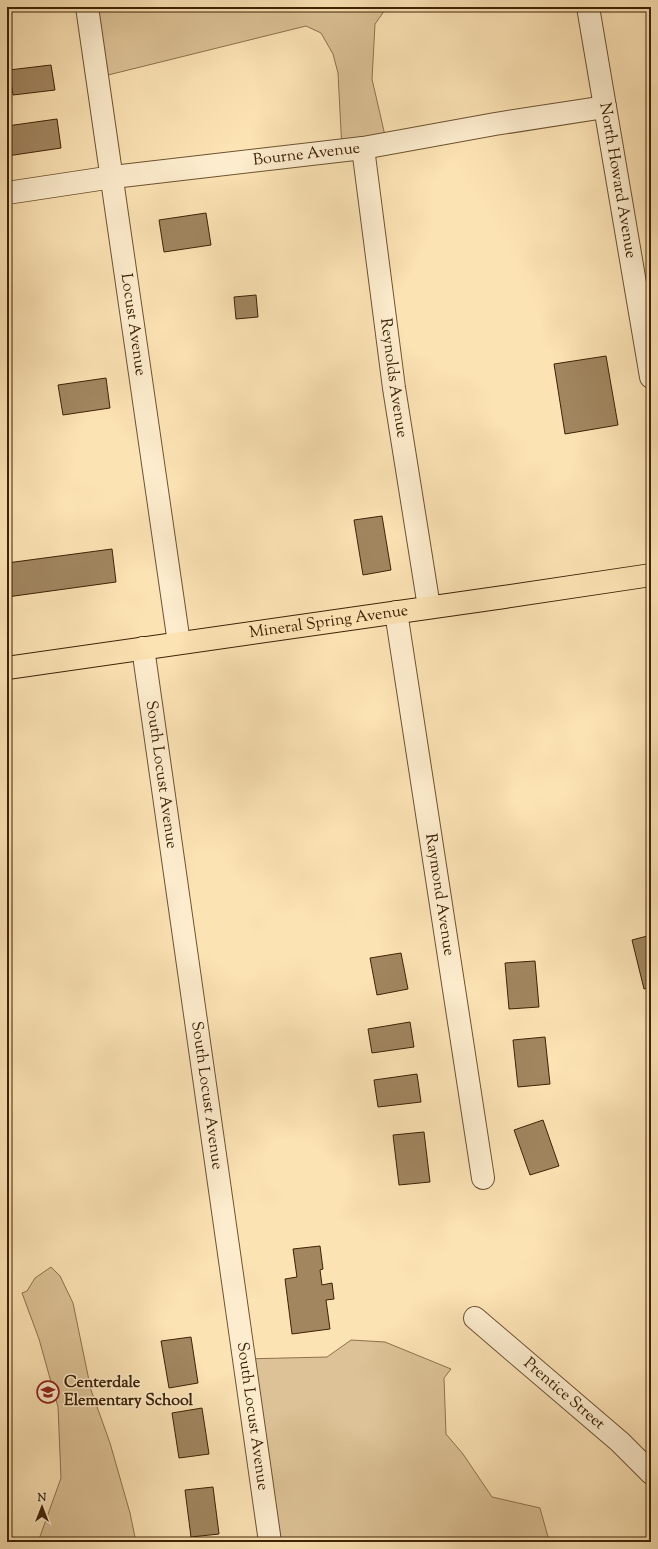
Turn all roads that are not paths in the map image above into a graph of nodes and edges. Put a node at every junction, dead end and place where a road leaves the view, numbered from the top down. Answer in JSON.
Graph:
{"nodes":[{"id":1,"x":87,"y":7,"type":"edge"},
{"id":2,"x":588,"y":7,"type":"edge"},
{"id":3,"x":605,"y":107,"type":"junction"},
{"id":4,"x":363,"y":148,"type":"junction"},
{"id":5,"x":113,"y":177,"type":"junction"},
{"id":6,"x":7,"y":194,"type":"edge"},
{"id":7,"x":651,"y":377,"type":"edge"},
{"id":8,"x":651,"y":575,"type":"edge"},
{"id":9,"x":429,"y":607,"type":"junction"},
{"id":10,"x":396,"y":612,"type":"junction"},
{"id":11,"x":178,"y":643,"type":"junction"},
{"id":12,"x":143,"y":648,"type":"junction"},
{"id":13,"x":7,"y":668,"type":"edge"},
{"id":14,"x":482,"y":1178,"type":"dead end"},
{"id":15,"x":475,"y":1318,"type":"dead end"},
{"id":16,"x":651,"y":1473,"type":"edge"},
{"id":17,"x":270,"y":1542,"type":"edge"}],
"edges":[{"from":1,"to":5,"type":"street","name":"Locust Avenue"},
{"from":2,"to":3,"type":"street","name":"North Howard Avenue"},
{"from":3,"to":4,"type":"street","name":"Bourne Avenue"},
{"from":3,"to":7,"type":"street","name":"North Howard Avenue"},
{"from":4,"to":5,"type":"street","name":"Bourne Avenue"},
{"from":4,"to":9,"type":"street","name":"Reynolds Avenue"},
{"from":5,"to":6,"type":"street","name":"Bourne Avenue"},
{"from":5,"to":11,"type":"street","name":"Locust Avenue"},
{"from":8,"to":9,"type":"main road","name":"Mineral Spring Avenue"},
{"from":9,"to":10,"type":"main road","name":"Mineral Spring Avenue"},
{"from":10,"to":11,"type":"main road","name":"Mineral Spring Avenue"},
{"from":10,"to":14,"type":"street","name":"Raymond Avenue"},
{"from":11,"to":12,"type":"main road","name":"Mineral Spring Avenue"},
{"from":12,"to":13,"type":"main road","name":"Mineral Spring Avenue"},
{"from":12,"to":17,"type":"street","name":"South Locust Avenue"},
{"from":15,"to":16,"type":"street","name":"Prentice Street"}]}
